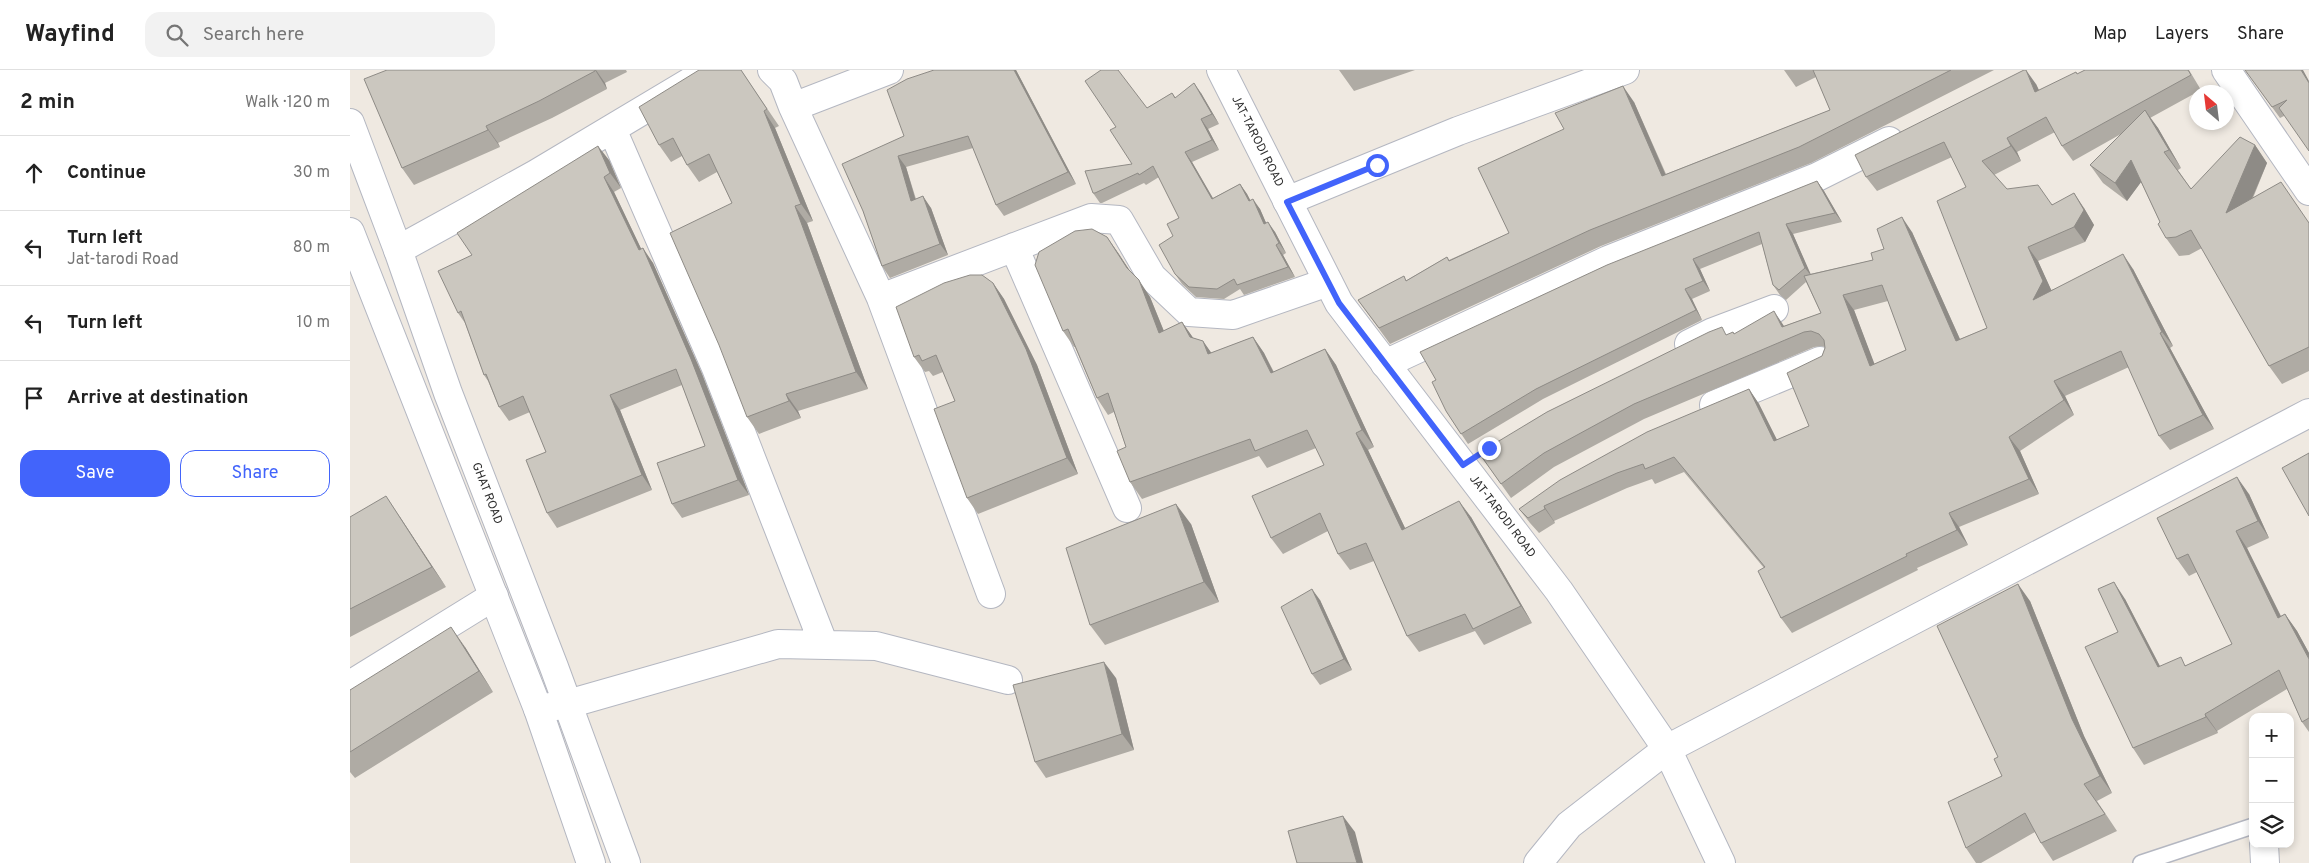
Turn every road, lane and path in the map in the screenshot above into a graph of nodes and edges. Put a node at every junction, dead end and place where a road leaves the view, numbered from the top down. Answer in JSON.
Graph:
{"nodes":[{"id":1,"x":710,"y":70,"type":"edge"},
{"id":2,"x":772,"y":70,"type":"edge"},
{"id":3,"x":889,"y":70,"type":"edge"},
{"id":4,"x":1220,"y":70,"type":"edge"},
{"id":5,"x":1625,"y":70,"type":"edge"},
{"id":6,"x":2226,"y":70,"type":"edge"},
{"id":7,"x":793,"y":108,"type":"junction"},
{"id":8,"x":350,"y":123,"type":"edge"},
{"id":9,"x":1914,"y":128,"type":"edge"},
{"id":10,"x":612,"y":129,"type":"junction"},
{"id":11,"x":2309,"y":191,"type":"edge"},
{"id":12,"x":1287,"y":202,"type":"junction"},
{"id":13,"x":350,"y":232,"type":"edge"},
{"id":14,"x":1014,"y":247,"type":"junction"},
{"id":15,"x":398,"y":250,"type":"junction"},
{"id":16,"x":1328,"y":282,"type":"junction"},
{"id":17,"x":881,"y":298,"type":"junction"},
{"id":18,"x":1774,"y":309,"type":"edge"},
{"id":19,"x":1666,"y":355,"type":"edge"},
{"id":20,"x":1820,"y":361,"type":"edge"},
{"id":21,"x":1385,"y":364,"type":"junction"},
{"id":22,"x":2309,"y":413,"type":"edge"},
{"id":23,"x":1687,"y":417,"type":"edge"},
{"id":24,"x":1530,"y":504,"type":"edge"},
{"id":25,"x":1127,"y":508,"type":"dead end"},
{"id":26,"x":1506,"y":521,"type":"junction"},
{"id":27,"x":991,"y":594,"type":"dead end"},
{"id":28,"x":494,"y":596,"type":"junction"},
{"id":29,"x":824,"y":645,"type":"junction"},
{"id":30,"x":1008,"y":680,"type":"dead end"},
{"id":31,"x":350,"y":686,"type":"edge"},
{"id":32,"x":568,"y":704,"type":"junction"},
{"id":33,"x":538,"y":709,"type":"junction"},
{"id":34,"x":1668,"y":750,"type":"junction"},
{"id":35,"x":2249,"y":827,"type":"edge"},
{"id":36,"x":2264,"y":848,"type":"edge"},
{"id":37,"x":591,"y":863,"type":"edge"},
{"id":38,"x":626,"y":863,"type":"edge"},
{"id":39,"x":1538,"y":863,"type":"edge"},
{"id":40,"x":1721,"y":863,"type":"edge"},
{"id":41,"x":2141,"y":863,"type":"edge"},
{"id":42,"x":2265,"y":863,"type":"edge"}],
"edges":[{"from":1,"to":10,"type":"street"},
{"from":2,"to":7,"type":"street"},
{"from":3,"to":7,"type":"street"},
{"from":4,"to":12,"type":"street","name":"JAT-TARODI ROAD"},
{"from":5,"to":12,"type":"street"},
{"from":6,"to":11,"type":"street"},
{"from":7,"to":17,"type":"street"},
{"from":8,"to":15,"type":"street","name":"GHAT ROAD"},
{"from":9,"to":21,"type":"street"},
{"from":10,"to":15,"type":"street"},
{"from":10,"to":29,"type":"street"},
{"from":12,"to":16,"type":"street","name":"JAT-TARODI ROAD"},
{"from":13,"to":28,"type":"street"},
{"from":14,"to":16,"type":"street"},
{"from":14,"to":17,"type":"street"},
{"from":14,"to":25,"type":"street"},
{"from":15,"to":32,"type":"street","name":"GHAT ROAD"},
{"from":16,"to":21,"type":"street","name":"JAT-TARODI ROAD"},
{"from":17,"to":27,"type":"street"},
{"from":18,"to":19,"type":"street"},
{"from":20,"to":23,"type":"street"},
{"from":21,"to":26,"type":"street","name":"JAT-TARODI ROAD"},
{"from":22,"to":34,"type":"street"},
{"from":24,"to":26,"type":"street"},
{"from":26,"to":34,"type":"street","name":"JAT-TARODI ROAD"},
{"from":28,"to":31,"type":"street"},
{"from":28,"to":33,"type":"street"},
{"from":29,"to":30,"type":"street"},
{"from":29,"to":32,"type":"street"},
{"from":32,"to":33,"type":"street"},
{"from":32,"to":38,"type":"street","name":"GHAT ROAD"},
{"from":33,"to":37,"type":"street"},
{"from":34,"to":39,"type":"street"},
{"from":34,"to":40,"type":"street","name":"JAT-TARODI ROAD"},
{"from":35,"to":41,"type":"lane"},
{"from":36,"to":42,"type":"street"}]}
